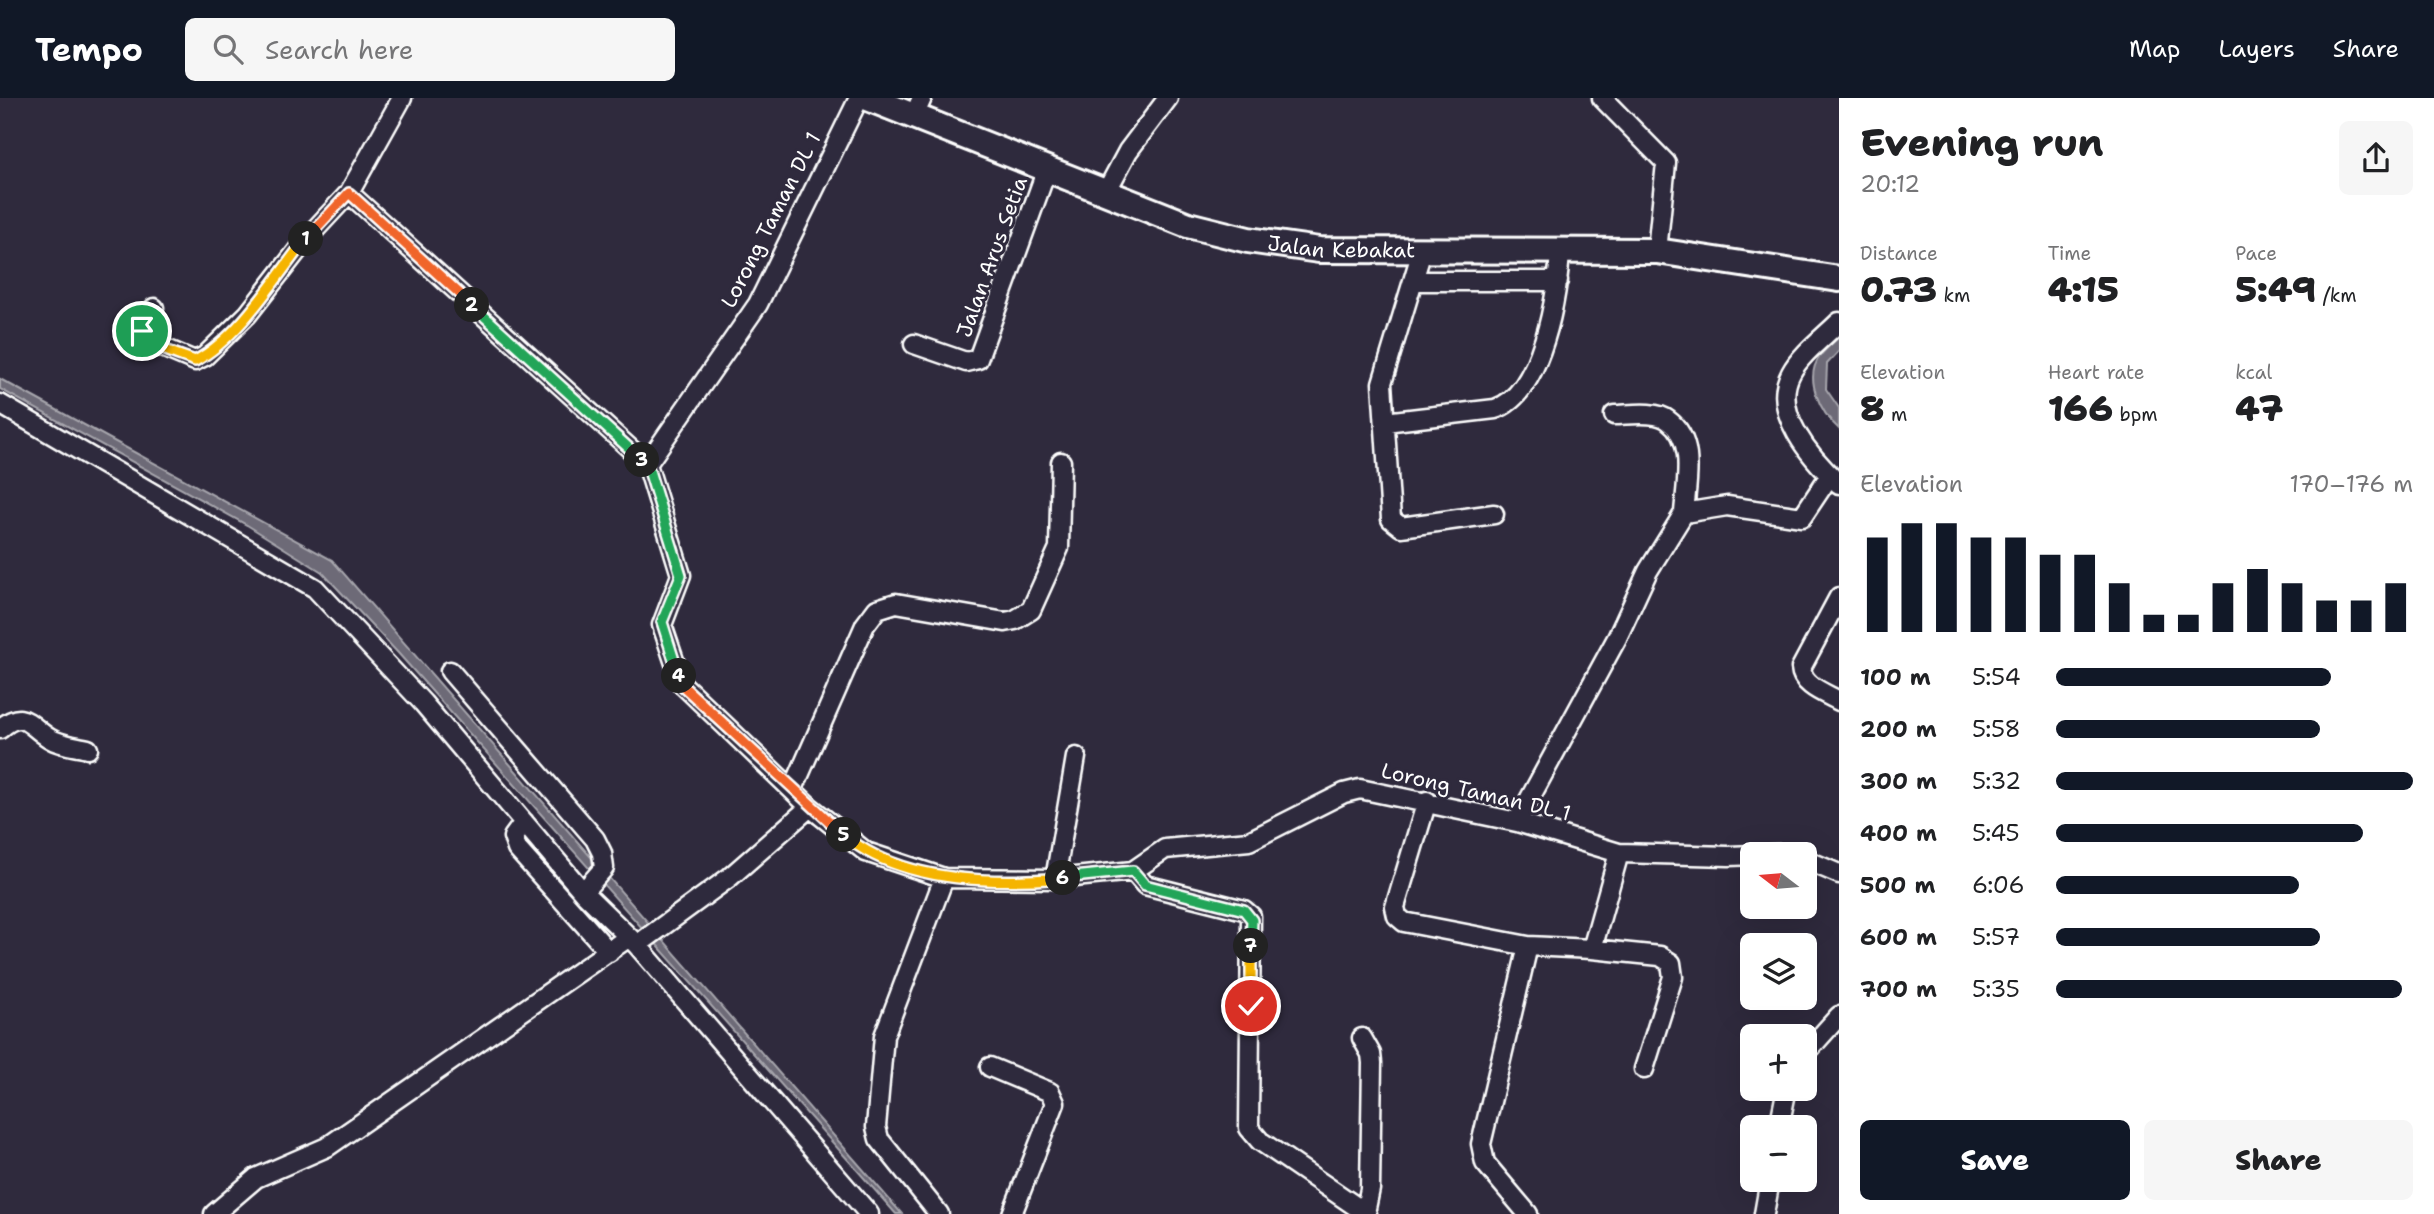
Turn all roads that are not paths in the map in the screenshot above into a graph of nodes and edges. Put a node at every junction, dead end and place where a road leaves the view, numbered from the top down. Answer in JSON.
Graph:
{"nodes":[{"id":1,"x":402,"y":98,"type":"edge"},
{"id":2,"x":859,"y":98,"type":"edge"},
{"id":3,"x":868,"y":98,"type":"edge"},
{"id":4,"x":1168,"y":98,"type":"edge"},
{"id":5,"x":1602,"y":98,"type":"edge"},
{"id":6,"x":918,"y":107,"type":"edge"},
{"id":7,"x":1047,"y":169,"type":"junction"},
{"id":8,"x":1105,"y":192,"type":"junction"},
{"id":9,"x":349,"y":193,"type":"junction"},
{"id":10,"x":1422,"y":251,"type":"junction"},
{"id":11,"x":1560,"y":251,"type":"junction"},
{"id":12,"x":1657,"y":251,"type":"junction"},
{"id":13,"x":1839,"y":279,"type":"edge"},
{"id":14,"x":1413,"y":281,"type":"junction"},
{"id":15,"x":1558,"y":281,"type":"junction"},
{"id":16,"x":154,"y":308,"type":"dead end"},
{"id":17,"x":1839,"y":322,"type":"edge"},
{"id":18,"x":914,"y":344,"type":"dead end"},
{"id":19,"x":0,"y":404,"type":"edge"},
{"id":20,"x":1614,"y":415,"type":"dead end"},
{"id":21,"x":1385,"y":422,"type":"junction"},
{"id":22,"x":1061,"y":462,"type":"dead end"},
{"id":23,"x":647,"y":464,"type":"junction"},
{"id":24,"x":1834,"y":480,"type":"edge"},
{"id":25,"x":1684,"y":513,"type":"junction"},
{"id":26,"x":1494,"y":514,"type":"dead end"},
{"id":27,"x":1839,"y":597,"type":"edge"},
{"id":28,"x":450,"y":671,"type":"dead end"},
{"id":29,"x":1839,"y":701,"type":"edge"},
{"id":30,"x":0,"y":729,"type":"edge"},
{"id":31,"x":88,"y":749,"type":"dead end"},
{"id":32,"x":1076,"y":757,"type":"dead end"},
{"id":33,"x":793,"y":789,"type":"junction"},
{"id":34,"x":1427,"y":801,"type":"junction"},
{"id":35,"x":810,"y":807,"type":"junction"},
{"id":36,"x":524,"y":822,"type":"junction"},
{"id":37,"x":1517,"y":822,"type":"junction"},
{"id":38,"x":1619,"y":853,"type":"junction"},
{"id":39,"x":1740,"y":856,"type":"edge"},
{"id":40,"x":1817,"y":865,"type":"edge"},
{"id":41,"x":1133,"y":871,"type":"junction"},
{"id":42,"x":568,"y":873,"type":"junction"},
{"id":43,"x":1839,"y":874,"type":"edge"},
{"id":44,"x":944,"y":878,"type":"junction"},
{"id":45,"x":1055,"y":878,"type":"junction"},
{"id":46,"x":550,"y":888,"type":"junction"},
{"id":47,"x":587,"y":890,"type":"junction"},
{"id":48,"x":637,"y":941,"type":"junction"},
{"id":49,"x":1528,"y":946,"type":"junction"},
{"id":50,"x":1592,"y":949,"type":"junction"},
{"id":51,"x":609,"y":952,"type":"junction"},
{"id":52,"x":1839,"y":1016,"type":"edge"},
{"id":53,"x":1362,"y":1038,"type":"dead end"},
{"id":54,"x":1817,"y":1041,"type":"edge"},
{"id":55,"x":990,"y":1067,"type":"dead end"},
{"id":56,"x":1644,"y":1069,"type":"dead end"},
{"id":57,"x":1768,"y":1192,"type":"edge"},
{"id":58,"x":214,"y":1214,"type":"edge"},
{"id":59,"x":869,"y":1214,"type":"edge"},
{"id":60,"x":939,"y":1214,"type":"edge"},
{"id":61,"x":1012,"y":1214,"type":"edge"},
{"id":62,"x":1366,"y":1214,"type":"edge"},
{"id":63,"x":1528,"y":1214,"type":"edge"},
{"id":64,"x":1764,"y":1214,"type":"edge"}],
"edges":[{"from":1,"to":9,"type":"street"},
{"from":2,"to":23,"type":"street","name":"Lorong Taman DL 1"},
{"from":3,"to":6,"type":"street","name":"Jalan Kebakat"},
{"from":4,"to":8,"type":"street"},
{"from":5,"to":12,"type":"street"},
{"from":6,"to":7,"type":"street","name":"Jalan Kebakat"},
{"from":7,"to":8,"type":"street","name":"Jalan Kebakat"},
{"from":7,"to":18,"type":"street","name":"Jalan Arus Setia"},
{"from":8,"to":10,"type":"street","name":"Jalan Kebakat"},
{"from":9,"to":16,"type":"street"},
{"from":9,"to":23,"type":"street"},
{"from":10,"to":11,"type":"street","name":"Jalan Kebakat"},
{"from":10,"to":14,"type":"street"},
{"from":11,"to":12,"type":"street","name":"Jalan Kebakat"},
{"from":11,"to":15,"type":"street"},
{"from":12,"to":13,"type":"street","name":"Jalan Kebakat"},
{"from":14,"to":15,"type":"street"},
{"from":14,"to":21,"type":"street"},
{"from":15,"to":21,"type":"street"},
{"from":17,"to":24,"type":"street"},
{"from":19,"to":36,"type":"street"},
{"from":20,"to":25,"type":"street"},
{"from":21,"to":26,"type":"street"},
{"from":22,"to":33,"type":"street"},
{"from":23,"to":33,"type":"street","name":"Lorong Taman DL 1"},
{"from":24,"to":25,"type":"street"},
{"from":25,"to":37,"type":"street"},
{"from":27,"to":29,"type":"street"},
{"from":28,"to":47,"type":"street"},
{"from":30,"to":31,"type":"street"},
{"from":32,"to":45,"type":"street"},
{"from":33,"to":35,"type":"street","name":"Lorong Taman DL 1"},
{"from":34,"to":37,"type":"street","name":"Lorong Taman DL 1"},
{"from":34,"to":41,"type":"street","name":"Lorong Taman DL 1"},
{"from":34,"to":49,"type":"street"},
{"from":35,"to":44,"type":"street","name":"Lorong Taman DL 1"},
{"from":35,"to":48,"type":"street"},
{"from":36,"to":42,"type":"street"},
{"from":36,"to":46,"type":"street"},
{"from":37,"to":38,"type":"street","name":"Lorong Taman DL 1"},
{"from":38,"to":39,"type":"street","name":"Lorong Taman DL 1"},
{"from":38,"to":50,"type":"street"},
{"from":40,"to":43,"type":"street"},
{"from":41,"to":45,"type":"street","name":"Lorong Taman DL 1"},
{"from":41,"to":62,"type":"street"},
{"from":42,"to":46,"type":"street"},
{"from":42,"to":47,"type":"street"},
{"from":44,"to":45,"type":"street","name":"Lorong Taman DL 1"},
{"from":44,"to":60,"type":"street"},
{"from":46,"to":51,"type":"street"},
{"from":47,"to":48,"type":"street"},
{"from":48,"to":51,"type":"street"},
{"from":48,"to":59,"type":"street"},
{"from":49,"to":50,"type":"street"},
{"from":49,"to":63,"type":"street"},
{"from":50,"to":56,"type":"street"},
{"from":51,"to":58,"type":"street"},
{"from":52,"to":54,"type":"street"},
{"from":53,"to":62,"type":"street"},
{"from":55,"to":61,"type":"street"},
{"from":57,"to":64,"type":"street"}]}
